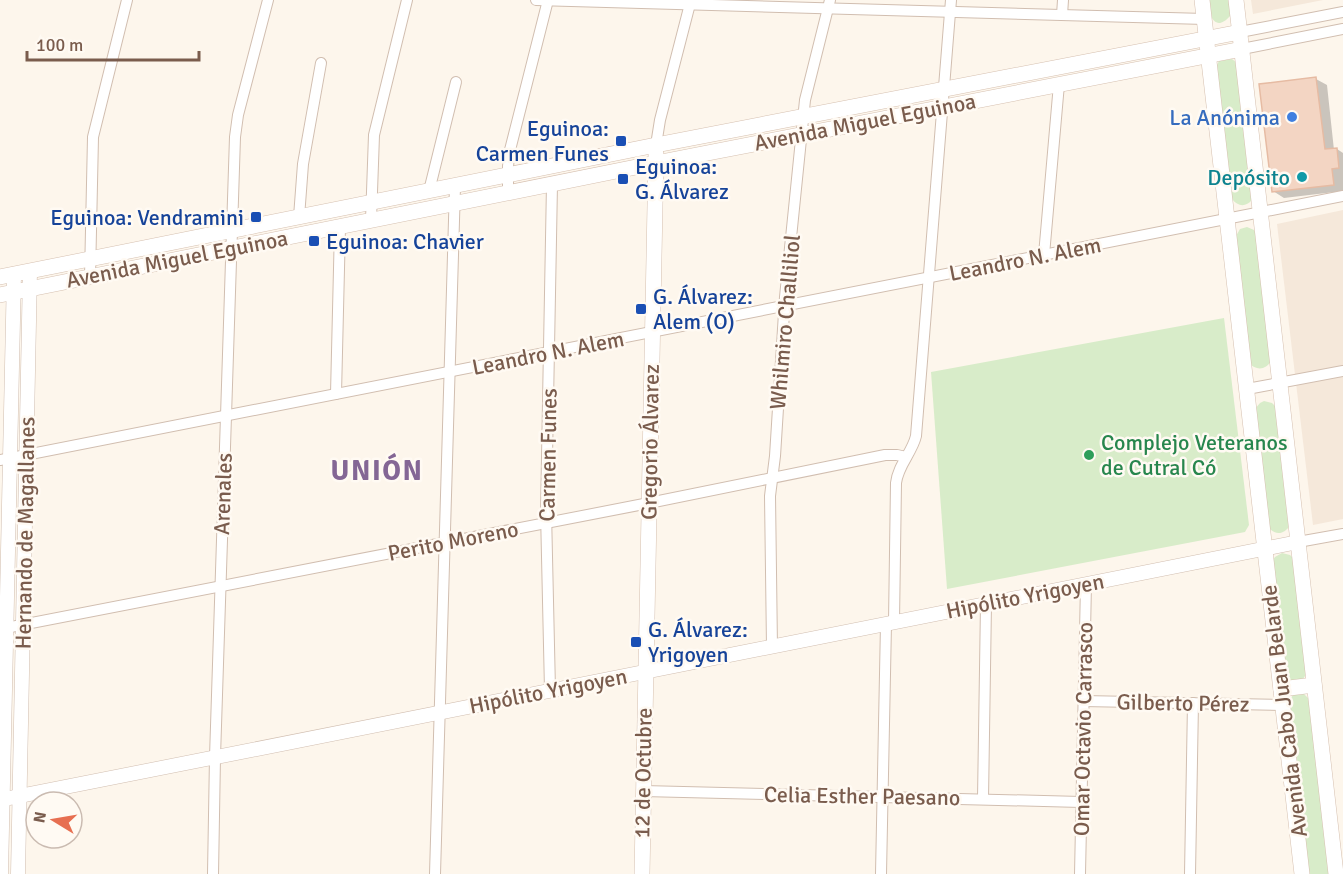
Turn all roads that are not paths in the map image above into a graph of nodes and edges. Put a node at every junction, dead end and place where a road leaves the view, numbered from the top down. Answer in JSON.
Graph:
{"nodes":[{"id":1,"x":127,"y":0,"type":"edge"},
{"id":2,"x":268,"y":0,"type":"edge"},
{"id":3,"x":407,"y":0,"type":"edge"},
{"id":4,"x":536,"y":0,"type":"edge"},
{"id":5,"x":548,"y":0,"type":"edge"},
{"id":6,"x":951,"y":0,"type":"edge"},
{"id":7,"x":1063,"y":0,"type":"edge"},
{"id":8,"x":1202,"y":0,"type":"edge"},
{"id":9,"x":1236,"y":0,"type":"edge"},
{"id":10,"x":623,"y":1,"type":"edge"},
{"id":11,"x":690,"y":2,"type":"edge"},
{"id":12,"x":829,"y":4,"type":"edge"},
{"id":13,"x":950,"y":12,"type":"junction"},
{"id":14,"x":1343,"y":12,"type":"edge"},
{"id":15,"x":1062,"y":15,"type":"junction"},
{"id":16,"x":1205,"y":19,"type":"junction"},
{"id":17,"x":1343,"y":29,"type":"edge"},
{"id":18,"x":1240,"y":32,"type":"junction"},
{"id":19,"x":1207,"y":38,"type":"junction"},
{"id":20,"x":1242,"y":49,"type":"junction"},
{"id":21,"x":1209,"y":55,"type":"junction"},
{"id":22,"x":321,"y":63,"type":"dead end"},
{"id":23,"x":456,"y":82,"type":"dead end"},
{"id":24,"x":1059,"y":84,"type":"junction"},
{"id":25,"x":944,"y":89,"type":"junction"},
{"id":26,"x":942,"y":107,"type":"junction"},
{"id":27,"x":803,"y":117,"type":"junction"},
{"id":28,"x":801,"y":135,"type":"junction"},
{"id":29,"x":657,"y":145,"type":"junction"},
{"id":30,"x":656,"y":163,"type":"junction"},
{"id":31,"x":508,"y":175,"type":"junction"},
{"id":32,"x":552,"y":184,"type":"junction"},
{"id":33,"x":455,"y":186,"type":"junction"},
{"id":34,"x":429,"y":191,"type":"junction"},
{"id":35,"x":508,"y":193,"type":"junction"},
{"id":36,"x":1343,"y":196,"type":"edge"},
{"id":37,"x":372,"y":202,"type":"junction"},
{"id":38,"x":454,"y":204,"type":"junction"},
{"id":39,"x":1260,"y":212,"type":"junction"},
{"id":40,"x":299,"y":217,"type":"junction"},
{"id":41,"x":1227,"y":219,"type":"junction"},
{"id":42,"x":372,"y":220,"type":"junction"},
{"id":43,"x":340,"y":227,"type":"junction"},
{"id":44,"x":231,"y":230,"type":"junction"},
{"id":45,"x":230,"y":249,"type":"junction"},
{"id":46,"x":1044,"y":255,"type":"junction"},
{"id":47,"x":90,"y":259,"type":"junction"},
{"id":48,"x":30,"y":271,"type":"junction"},
{"id":49,"x":7,"y":275,"type":"edge"},
{"id":50,"x":90,"y":277,"type":"junction"},
{"id":51,"x":928,"y":278,"type":"junction"},
{"id":52,"x":30,"y":289,"type":"junction"},
{"id":53,"x":7,"y":294,"type":"edge"},
{"id":54,"x":784,"y":306,"type":"junction"},
{"id":55,"x":652,"y":332,"type":"junction"},
{"id":56,"x":549,"y":353,"type":"junction"},
{"id":57,"x":1343,"y":371,"type":"edge"},
{"id":58,"x":449,"y":372,"type":"junction"},
{"id":59,"x":1280,"y":382,"type":"junction"},
{"id":60,"x":1246,"y":389,"type":"junction"},
{"id":61,"x":336,"y":394,"type":"junction"},
{"id":62,"x":226,"y":416,"type":"junction"},
{"id":63,"x":27,"y":454,"type":"junction"},
{"id":64,"x":906,"y":458,"type":"junction"},
{"id":65,"x":5,"y":459,"type":"edge"},
{"id":66,"x":772,"y":478,"type":"junction"},
{"id":67,"x":649,"y":503,"type":"junction"},
{"id":68,"x":547,"y":523,"type":"junction"},
{"id":69,"x":1343,"y":534,"type":"edge"},
{"id":70,"x":1298,"y":542,"type":"junction"},
{"id":71,"x":444,"y":543,"type":"junction"},
{"id":72,"x":1265,"y":549,"type":"junction"},
{"id":73,"x":1086,"y":584,"type":"junction"},
{"id":74,"x":221,"y":586,"type":"junction"},
{"id":75,"x":986,"y":604,"type":"junction"},
{"id":76,"x":890,"y":623,"type":"junction"},
{"id":77,"x":24,"y":624,"type":"junction"},
{"id":78,"x":3,"y":628,"type":"edge"},
{"id":79,"x":772,"y":646,"type":"junction"},
{"id":80,"x":645,"y":672,"type":"junction"},
{"id":81,"x":1314,"y":685,"type":"junction"},
{"id":82,"x":1281,"y":689,"type":"junction"},
{"id":83,"x":550,"y":690,"type":"junction"},
{"id":84,"x":1083,"y":701,"type":"junction"},
{"id":85,"x":1193,"y":703,"type":"junction"},
{"id":86,"x":1283,"y":705,"type":"junction"},
{"id":87,"x":439,"y":712,"type":"junction"},
{"id":88,"x":215,"y":757,"type":"junction"},
{"id":89,"x":643,"y":791,"type":"junction"},
{"id":90,"x":20,"y":796,"type":"junction"},
{"id":91,"x":883,"y":797,"type":"junction"},
{"id":92,"x":1,"y":799,"type":"edge"},
{"id":93,"x":983,"y":799,"type":"junction"},
{"id":94,"x":1082,"y":802,"type":"junction"},
{"id":95,"x":1,"y":874,"type":"edge"},
{"id":96,"x":18,"y":874,"type":"edge"},
{"id":97,"x":213,"y":874,"type":"edge"},
{"id":98,"x":435,"y":874,"type":"edge"},
{"id":99,"x":642,"y":874,"type":"edge"},
{"id":100,"x":881,"y":874,"type":"edge"},
{"id":101,"x":1080,"y":874,"type":"edge"},
{"id":102,"x":1190,"y":874,"type":"edge"},
{"id":103,"x":1302,"y":874,"type":"edge"},
{"id":104,"x":1336,"y":874,"type":"edge"}],
"edges":[{"from":1,"to":47,"type":"street"},
{"from":2,"to":44,"type":"street","name":"Arenales"},
{"from":3,"to":37,"type":"street"},
{"from":4,"to":5,"type":"street"},
{"from":5,"to":10,"type":"street"},
{"from":5,"to":31,"type":"street"},
{"from":6,"to":13,"type":"street"},
{"from":7,"to":15,"type":"street"},
{"from":8,"to":16,"type":"main road","name":"Avenida Cabo Juan Belarde"},
{"from":9,"to":18,"type":"main road","name":"Avenida Cabo Juan Belarde"},
{"from":10,"to":11,"type":"street"},
{"from":11,"to":12,"type":"street"},
{"from":11,"to":29,"type":"street","name":"Gregorio Álvarez"},
{"from":12,"to":13,"type":"street"},
{"from":12,"to":27,"type":"street","name":"Whilmiro Challiliol"},
{"from":13,"to":15,"type":"street"},
{"from":13,"to":25,"type":"street"},
{"from":14,"to":18,"type":"street","name":"Avenida Miguel Eguinoa"},
{"from":15,"to":16,"type":"street"},
{"from":16,"to":19,"type":"main road","name":"Avenida Cabo Juan Belarde"},
{"from":17,"to":20,"type":"street","name":"Avenida Miguel Eguinoa"},
{"from":18,"to":19,"type":"main road","name":"Avenida Miguel Eguinoa"},
{"from":18,"to":20,"type":"main road","name":"Avenida Cabo Juan Belarde"},
{"from":19,"to":21,"type":"main road","name":"Avenida Cabo Juan Belarde"},
{"from":19,"to":25,"type":"main road","name":"Avenida Miguel Eguinoa"},
{"from":20,"to":21,"type":"main road","name":"Avenida Miguel Eguinoa"},
{"from":20,"to":39,"type":"main road","name":"Avenida Cabo Juan Belarde"},
{"from":21,"to":24,"type":"main road","name":"Avenida Miguel Eguinoa"},
{"from":21,"to":41,"type":"main road","name":"Avenida Cabo Juan Belarde"},
{"from":22,"to":40,"type":"street"},
{"from":23,"to":34,"type":"street"},
{"from":24,"to":26,"type":"main road","name":"Avenida Miguel Eguinoa"},
{"from":24,"to":46,"type":"street"},
{"from":25,"to":26,"type":"street"},
{"from":25,"to":27,"type":"main road","name":"Avenida Miguel Eguinoa"},
{"from":26,"to":28,"type":"main road","name":"Avenida Miguel Eguinoa"},
{"from":26,"to":51,"type":"street"},
{"from":27,"to":28,"type":"street","name":"Whilmiro Challiliol"},
{"from":27,"to":29,"type":"main road","name":"Avenida Miguel Eguinoa"},
{"from":28,"to":30,"type":"main road","name":"Avenida Miguel Eguinoa"},
{"from":28,"to":54,"type":"street","name":"Whilmiro Challiliol"},
{"from":29,"to":30,"type":"main road","name":"Gregorio Álvarez"},
{"from":29,"to":31,"type":"main road","name":"Avenida Miguel Eguinoa"},
{"from":30,"to":32,"type":"main road","name":"Avenida Miguel Eguinoa"},
{"from":30,"to":55,"type":"main road","name":"Gregorio Álvarez"},
{"from":31,"to":33,"type":"main road","name":"Avenida Miguel Eguinoa"},
{"from":31,"to":35,"type":"street"},
{"from":32,"to":35,"type":"main road","name":"Avenida Miguel Eguinoa"},
{"from":32,"to":56,"type":"street","name":"Carmen Funes"},
{"from":33,"to":34,"type":"main road","name":"Avenida Miguel Eguinoa"},
{"from":33,"to":38,"type":"street"},
{"from":34,"to":37,"type":"main road","name":"Avenida Miguel Eguinoa"},
{"from":35,"to":38,"type":"main road","name":"Avenida Miguel Eguinoa"},
{"from":36,"to":39,"type":"street","name":"Leandro N. Alem"},
{"from":37,"to":40,"type":"main road","name":"Avenida Miguel Eguinoa"},
{"from":37,"to":42,"type":"street"},
{"from":38,"to":42,"type":"main road","name":"Avenida Miguel Eguinoa"},
{"from":38,"to":58,"type":"street"},
{"from":39,"to":41,"type":"street","name":"Leandro N. Alem"},
{"from":39,"to":59,"type":"main road","name":"Avenida Cabo Juan Belarde"},
{"from":40,"to":44,"type":"main road","name":"Avenida Miguel Eguinoa"},
{"from":41,"to":46,"type":"street","name":"Leandro N. Alem"},
{"from":41,"to":60,"type":"main road","name":"Avenida Cabo Juan Belarde"},
{"from":42,"to":43,"type":"main road","name":"Avenida Miguel Eguinoa"},
{"from":43,"to":45,"type":"main road","name":"Avenida Miguel Eguinoa"},
{"from":43,"to":61,"type":"street"},
{"from":44,"to":45,"type":"street","name":"Arenales"},
{"from":44,"to":47,"type":"main road","name":"Avenida Miguel Eguinoa"},
{"from":45,"to":50,"type":"main road","name":"Avenida Miguel Eguinoa"},
{"from":45,"to":62,"type":"street","name":"Arenales"},
{"from":46,"to":51,"type":"street","name":"Leandro N. Alem"},
{"from":47,"to":48,"type":"main road","name":"Avenida Miguel Eguinoa"},
{"from":47,"to":50,"type":"street"},
{"from":48,"to":49,"type":"main road","name":"Avenida Miguel Eguinoa"},
{"from":48,"to":52,"type":"street","name":"Hernando de Magallanes"},
{"from":49,"to":53,"type":"street","name":"Hernando de Magallanes"},
{"from":50,"to":52,"type":"main road","name":"Avenida Miguel Eguinoa"},
{"from":51,"to":54,"type":"street","name":"Leandro N. Alem"},
{"from":51,"to":64,"type":"street"},
{"from":52,"to":53,"type":"main road","name":"Avenida Miguel Eguinoa"},
{"from":52,"to":63,"type":"street","name":"Hernando de Magallanes"},
{"from":53,"to":65,"type":"street","name":"Hernando de Magallanes"},
{"from":54,"to":55,"type":"street","name":"Leandro N. Alem"},
{"from":54,"to":66,"type":"street","name":"Whilmiro Challiliol"},
{"from":55,"to":56,"type":"street","name":"Leandro N. Alem"},
{"from":55,"to":67,"type":"main road","name":"Gregorio Álvarez"},
{"from":56,"to":58,"type":"street","name":"Leandro N. Alem"},
{"from":56,"to":68,"type":"street","name":"Carmen Funes"},
{"from":57,"to":59,"type":"street"},
{"from":58,"to":61,"type":"street","name":"Leandro N. Alem"},
{"from":58,"to":71,"type":"street"},
{"from":59,"to":60,"type":"street"},
{"from":59,"to":70,"type":"main road","name":"Avenida Cabo Juan Belarde"},
{"from":60,"to":72,"type":"main road","name":"Avenida Cabo Juan Belarde"},
{"from":61,"to":62,"type":"street","name":"Leandro N. Alem"},
{"from":62,"to":63,"type":"street","name":"Leandro N. Alem"},
{"from":62,"to":74,"type":"street","name":"Arenales"},
{"from":63,"to":65,"type":"street","name":"Leandro N. Alem"},
{"from":63,"to":77,"type":"street","name":"Hernando de Magallanes"},
{"from":64,"to":66,"type":"street","name":"Perito Moreno"},
{"from":64,"to":76,"type":"street"},
{"from":65,"to":78,"type":"street","name":"Hernando de Magallanes"},
{"from":66,"to":67,"type":"street","name":"Perito Moreno"},
{"from":66,"to":79,"type":"street","name":"Whilmiro Challiliol"},
{"from":67,"to":68,"type":"street","name":"Perito Moreno"},
{"from":67,"to":80,"type":"main road","name":"Gregorio Álvarez"},
{"from":68,"to":71,"type":"street","name":"Perito Moreno"},
{"from":68,"to":83,"type":"street","name":"Carmen Funes"},
{"from":69,"to":70,"type":"street","name":"Hipólito Yrigoyen"},
{"from":70,"to":72,"type":"street","name":"Hipólito Yrigoyen"},
{"from":70,"to":81,"type":"main road","name":"Avenida Cabo Juan Belarde"},
{"from":71,"to":74,"type":"street","name":"Perito Moreno"},
{"from":71,"to":87,"type":"street"},
{"from":72,"to":73,"type":"street","name":"Hipólito Yrigoyen"},
{"from":72,"to":82,"type":"main road","name":"Avenida Cabo Juan Belarde"},
{"from":73,"to":75,"type":"street","name":"Hipólito Yrigoyen"},
{"from":73,"to":84,"type":"street","name":"Omar Octavio Carrasco"},
{"from":74,"to":77,"type":"street","name":"Perito Moreno"},
{"from":74,"to":88,"type":"street","name":"Arenales"},
{"from":75,"to":76,"type":"street","name":"Hipólito Yrigoyen"},
{"from":75,"to":93,"type":"street"},
{"from":76,"to":79,"type":"street","name":"Hipólito Yrigoyen"},
{"from":76,"to":91,"type":"street"},
{"from":77,"to":78,"type":"street","name":"Perito Moreno"},
{"from":77,"to":90,"type":"street","name":"Hernando de Magallanes"},
{"from":78,"to":92,"type":"street","name":"Hernando de Magallanes"},
{"from":79,"to":80,"type":"street","name":"Hipólito Yrigoyen"},
{"from":80,"to":83,"type":"street","name":"Hipólito Yrigoyen"},
{"from":80,"to":89,"type":"main road","name":"12 de Octubre"},
{"from":81,"to":82,"type":"main road"},
{"from":81,"to":104,"type":"main road","name":"Avenida Cabo Juan Belarde"},
{"from":82,"to":86,"type":"main road","name":"Avenida Cabo Juan Belarde"},
{"from":83,"to":87,"type":"street","name":"Hipólito Yrigoyen"},
{"from":84,"to":85,"type":"street","name":"Gilberto Pérez"},
{"from":84,"to":94,"type":"street","name":"Omar Octavio Carrasco"},
{"from":85,"to":86,"type":"street","name":"Gilberto Pérez"},
{"from":85,"to":102,"type":"street"},
{"from":86,"to":103,"type":"main road","name":"Avenida Cabo Juan Belarde"},
{"from":87,"to":88,"type":"street","name":"Hipólito Yrigoyen"},
{"from":87,"to":98,"type":"street"},
{"from":88,"to":90,"type":"street","name":"Hipólito Yrigoyen"},
{"from":88,"to":97,"type":"street","name":"Arenales"},
{"from":89,"to":91,"type":"street","name":"Celia Esther Paesano"},
{"from":89,"to":99,"type":"main road","name":"12 de Octubre"},
{"from":90,"to":92,"type":"street","name":"Hipólito Yrigoyen"},
{"from":90,"to":96,"type":"street","name":"Hernando de Magallanes"},
{"from":91,"to":93,"type":"street","name":"Celia Esther Paesano"},
{"from":91,"to":100,"type":"street"},
{"from":92,"to":95,"type":"street","name":"Hernando de Magallanes"},
{"from":93,"to":94,"type":"street","name":"Celia Esther Paesano"},
{"from":94,"to":101,"type":"street","name":"Omar Octavio Carrasco"}]}
